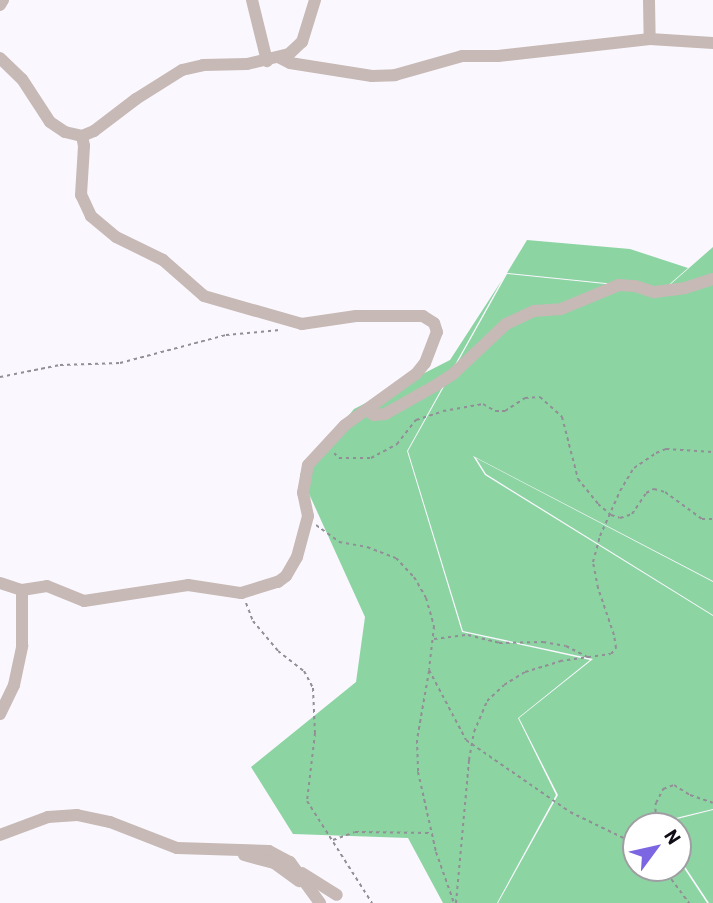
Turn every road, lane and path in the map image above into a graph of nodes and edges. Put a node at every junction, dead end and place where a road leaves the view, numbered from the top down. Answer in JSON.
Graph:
{"nodes":[{"id":1,"x":3,"y":0,"type":"edge"},
{"id":2,"x":252,"y":0,"type":"edge"},
{"id":3,"x":315,"y":0,"type":"edge"},
{"id":4,"x":649,"y":0,"type":"edge"},
{"id":5,"x":0,"y":5,"type":"edge"},
{"id":6,"x":650,"y":38,"type":"junction"},
{"id":7,"x":713,"y":43,"type":"edge"},
{"id":8,"x":0,"y":58,"type":"edge"},
{"id":9,"x":274,"y":59,"type":"junction"},
{"id":10,"x":82,"y":136,"type":"junction"},
{"id":11,"x":713,"y":279,"type":"edge"},
{"id":12,"x":302,"y":324,"type":"junction"},
{"id":13,"x":0,"y":377,"type":"edge"},
{"id":14,"x":368,"y":411,"type":"junction"},
{"id":15,"x":326,"y":443,"type":"junction"},
{"id":16,"x":713,"y":452,"type":"edge"},
{"id":17,"x":611,"y":515,"type":"junction"},
{"id":18,"x":308,"y":516,"type":"junction"},
{"id":19,"x":713,"y":519,"type":"edge"},
{"id":20,"x":0,"y":583,"type":"edge"},
{"id":21,"x":22,"y":590,"type":"junction"},
{"id":22,"x":241,"y":593,"type":"junction"},
{"id":23,"x":432,"y":639,"type":"junction"},
{"id":24,"x":589,"y":657,"type":"junction"},
{"id":25,"x":429,"y":670,"type":"junction"},
{"id":26,"x":0,"y":714,"type":"edge"},
{"id":27,"x":472,"y":742,"type":"junction"},
{"id":28,"x":713,"y":803,"type":"edge"},
{"id":29,"x":655,"y":812,"type":"edge"},
{"id":30,"x":432,"y":833,"type":"junction"},
{"id":31,"x":0,"y":835,"type":"edge"},
{"id":32,"x":622,"y":836,"type":"edge"},
{"id":33,"x":332,"y":841,"type":"junction"},
{"id":34,"x":219,"y":850,"type":"junction"},
{"id":35,"x":297,"y":869,"type":"junction"},
{"id":36,"x":674,"y":882,"type":"edge"},
{"id":37,"x":340,"y":899,"type":"edge"},
{"id":38,"x":318,"y":903,"type":"edge"},
{"id":39,"x":372,"y":903,"type":"edge"},
{"id":40,"x":455,"y":903,"type":"edge"},
{"id":41,"x":690,"y":903,"type":"edge"}],
"edges":[{"from":1,"to":5,"type":"street"},
{"from":2,"to":9,"type":"street"},
{"from":3,"to":9,"type":"street"},
{"from":4,"to":6,"type":"street"},
{"from":6,"to":7,"type":"street"},
{"from":6,"to":9,"type":"street"},
{"from":8,"to":10,"type":"street"},
{"from":9,"to":10,"type":"street"},
{"from":10,"to":12,"type":"street"},
{"from":11,"to":14,"type":"street"},
{"from":12,"to":13,"type":"path"},
{"from":12,"to":14,"type":"street"},
{"from":14,"to":15,"type":"street"},
{"from":15,"to":17,"type":"path"},
{"from":15,"to":18,"type":"street"},
{"from":16,"to":17,"type":"path"},
{"from":17,"to":19,"type":"path"},
{"from":17,"to":24,"type":"path"},
{"from":18,"to":22,"type":"street"},
{"from":18,"to":23,"type":"path"},
{"from":20,"to":21,"type":"street"},
{"from":21,"to":22,"type":"street"},
{"from":21,"to":26,"type":"street"},
{"from":22,"to":33,"type":"path"},
{"from":23,"to":24,"type":"path"},
{"from":23,"to":25,"type":"path"},
{"from":24,"to":27,"type":"path"},
{"from":25,"to":27,"type":"path"},
{"from":25,"to":30,"type":"path"},
{"from":27,"to":32,"type":"path"},
{"from":27,"to":40,"type":"path"},
{"from":28,"to":29,"type":"path"},
{"from":30,"to":33,"type":"path"},
{"from":30,"to":40,"type":"path"},
{"from":31,"to":34,"type":"street"},
{"from":33,"to":39,"type":"path"},
{"from":34,"to":35,"type":"street"},
{"from":34,"to":35,"type":"street"},
{"from":35,"to":37,"type":"street"},
{"from":35,"to":38,"type":"street"},
{"from":36,"to":41,"type":"path"}]}
